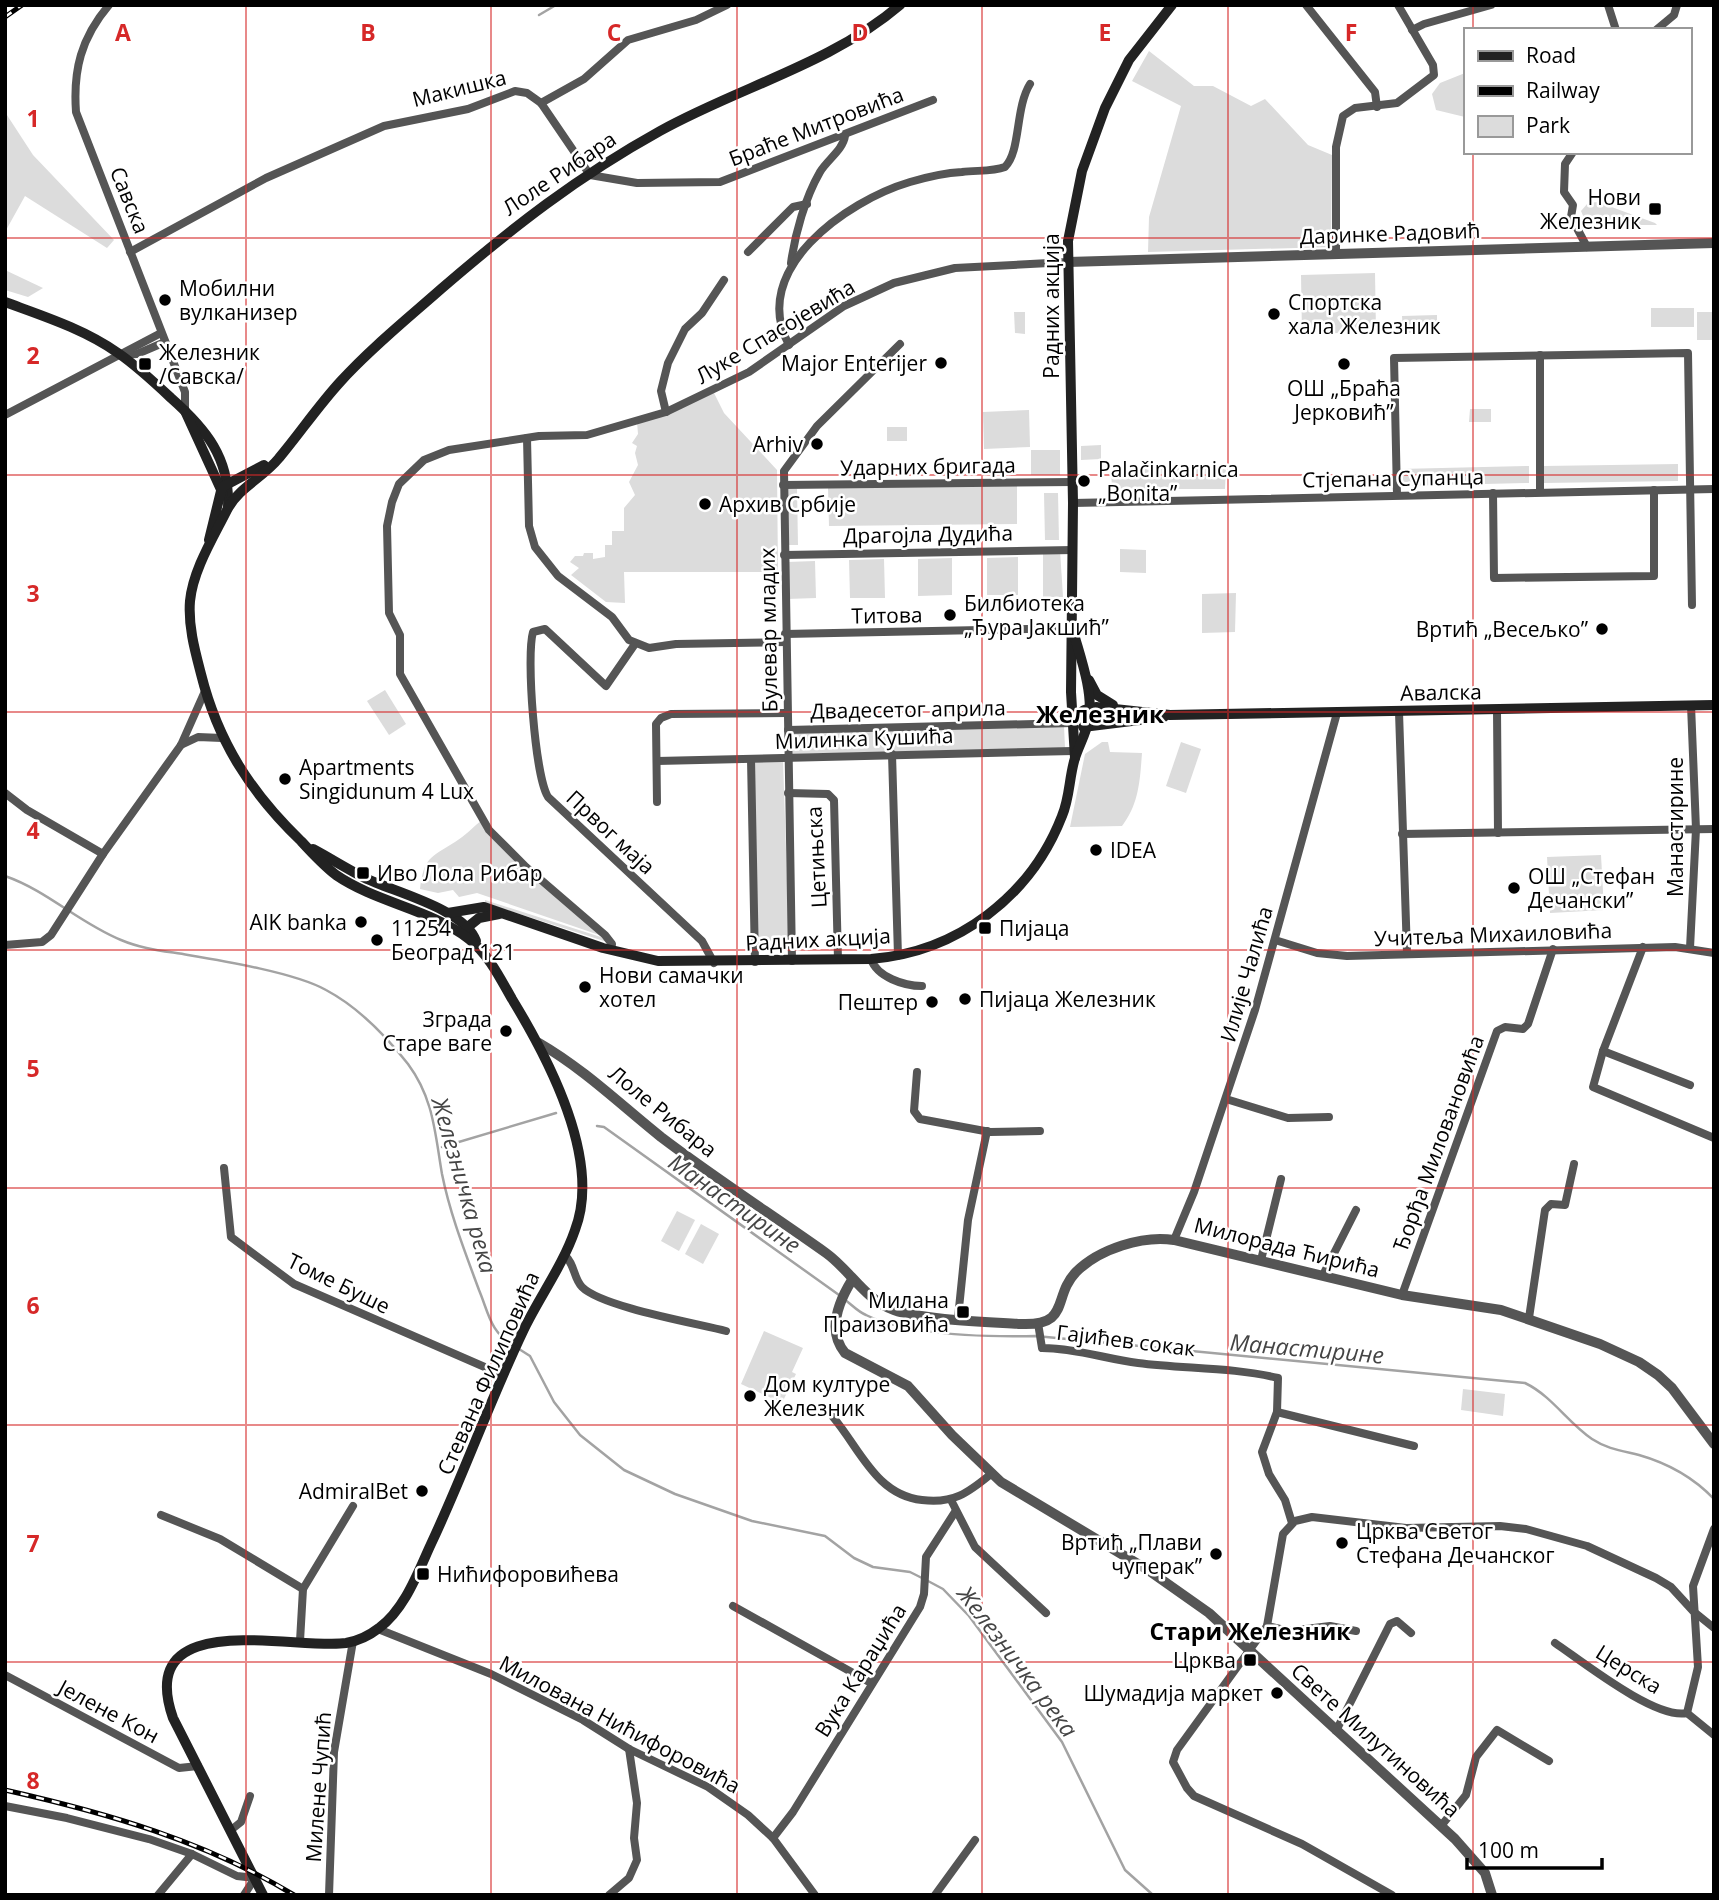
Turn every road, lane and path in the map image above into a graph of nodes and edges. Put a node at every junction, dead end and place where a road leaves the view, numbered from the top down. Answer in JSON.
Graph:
{"nodes":[{"id":1,"x":109,"y":5,"type":"edge"},
{"id":2,"x":727,"y":5,"type":"edge"},
{"id":3,"x":900,"y":5,"type":"edge"},
{"id":4,"x":1172,"y":5,"type":"edge"},
{"id":5,"x":1306,"y":5,"type":"edge"},
{"id":6,"x":1398,"y":5,"type":"edge"},
{"id":7,"x":1491,"y":5,"type":"edge"},
{"id":8,"x":1608,"y":5,"type":"edge"},
{"id":9,"x":1676,"y":5,"type":"edge"},
{"id":10,"x":1615,"y":28,"type":"edge"},
{"id":11,"x":1658,"y":28,"type":"edge"},
{"id":12,"x":1412,"y":30,"type":"junction"},
{"id":13,"x":1030,"y":83,"type":"dead end"},
{"id":14,"x":933,"y":100,"type":"dead end"},
{"id":15,"x":541,"y":103,"type":"junction"},
{"id":16,"x":1377,"y":107,"type":"junction"},
{"id":17,"x":845,"y":136,"type":"junction"},
{"id":18,"x":1572,"y":154,"type":"edge"},
{"id":19,"x":588,"y":173,"type":"junction"},
{"id":20,"x":807,"y":204,"type":"junction"},
{"id":21,"x":1714,"y":243,"type":"edge"},
{"id":22,"x":1587,"y":247,"type":"junction"},
{"id":23,"x":130,"y":252,"type":"junction"},
{"id":24,"x":748,"y":252,"type":"dead end"},
{"id":25,"x":1336,"y":254,"type":"junction"},
{"id":26,"x":1068,"y":262,"type":"junction"},
{"id":27,"x":791,"y":263,"type":"junction"},
{"id":28,"x":724,"y":280,"type":"dead end"},
{"id":29,"x":5,"y":302,"type":"edge"},
{"id":30,"x":163,"y":337,"type":"junction"},
{"id":31,"x":900,"y":344,"type":"dead end"},
{"id":32,"x":789,"y":345,"type":"junction"},
{"id":33,"x":121,"y":355,"type":"junction"},
{"id":34,"x":1540,"y":355,"type":"junction"},
{"id":35,"x":186,"y":411,"type":"junction"},
{"id":36,"x":666,"y":412,"type":"junction"},
{"id":37,"x":5,"y":415,"type":"edge"},
{"id":38,"x":527,"y":438,"type":"junction"},
{"id":39,"x":290,"y":443,"type":"junction"},
{"id":40,"x":228,"y":481,"type":"junction"},
{"id":41,"x":1073,"y":482,"type":"junction"},
{"id":42,"x":782,"y":485,"type":"junction"},
{"id":43,"x":1714,"y":489,"type":"edge"},
{"id":44,"x":1654,"y":490,"type":"junction"},
{"id":45,"x":1689,"y":490,"type":"junction"},
{"id":46,"x":1540,"y":492,"type":"junction"},
{"id":47,"x":229,"y":493,"type":"junction"},
{"id":48,"x":1493,"y":493,"type":"junction"},
{"id":49,"x":1396,"y":495,"type":"junction"},
{"id":50,"x":1073,"y":503,"type":"junction"},
{"id":51,"x":1073,"y":550,"type":"junction"},
{"id":52,"x":206,"y":553,"type":"junction"},
{"id":53,"x":784,"y":555,"type":"junction"},
{"id":54,"x":1692,"y":605,"type":"dead end"},
{"id":55,"x":1074,"y":631,"type":"junction"},
{"id":56,"x":785,"y":638,"type":"junction"},
{"id":57,"x":635,"y":644,"type":"junction"},
{"id":58,"x":1083,"y":668,"type":"junction"},
{"id":59,"x":205,"y":691,"type":"junction"},
{"id":60,"x":1691,"y":705,"type":"junction"},
{"id":61,"x":1714,"y":705,"type":"edge"},
{"id":62,"x":1089,"y":708,"type":"junction"},
{"id":63,"x":1497,"y":709,"type":"junction"},
{"id":64,"x":1126,"y":710,"type":"junction"},
{"id":65,"x":788,"y":712,"type":"junction"},
{"id":66,"x":1399,"y":712,"type":"junction"},
{"id":67,"x":1336,"y":713,"type":"junction"},
{"id":68,"x":1170,"y":715,"type":"junction"},
{"id":69,"x":1071,"y":722,"type":"junction"},
{"id":70,"x":1087,"y":727,"type":"junction"},
{"id":71,"x":788,"y":730,"type":"junction"},
{"id":72,"x":222,"y":738,"type":"junction"},
{"id":73,"x":181,"y":745,"type":"junction"},
{"id":74,"x":892,"y":754,"type":"junction"},
{"id":75,"x":1074,"y":754,"type":"junction"},
{"id":76,"x":788,"y":757,"type":"junction"},
{"id":77,"x":751,"y":759,"type":"junction"},
{"id":78,"x":657,"y":761,"type":"junction"},
{"id":79,"x":5,"y":793,"type":"edge"},
{"id":80,"x":788,"y":793,"type":"junction"},
{"id":81,"x":657,"y":802,"type":"dead end"},
{"id":82,"x":1714,"y":828,"type":"edge"},
{"id":83,"x":1696,"y":829,"type":"junction"},
{"id":84,"x":1498,"y":833,"type":"junction"},
{"id":85,"x":1402,"y":834,"type":"junction"},
{"id":86,"x":304,"y":845,"type":"junction"},
{"id":87,"x":103,"y":853,"type":"junction"},
{"id":88,"x":463,"y":926,"type":"junction"},
{"id":89,"x":1275,"y":940,"type":"junction"},
{"id":90,"x":5,"y":945,"type":"edge"},
{"id":91,"x":1643,"y":947,"type":"junction"},
{"id":92,"x":1553,"y":948,"type":"junction"},
{"id":93,"x":1690,"y":948,"type":"junction"},
{"id":94,"x":611,"y":950,"type":"junction"},
{"id":95,"x":1407,"y":953,"type":"junction"},
{"id":96,"x":1714,"y":954,"type":"edge"},
{"id":97,"x":898,"y":956,"type":"junction"},
{"id":98,"x":872,"y":959,"type":"junction"},
{"id":99,"x":838,"y":960,"type":"junction"},
{"id":100,"x":792,"y":961,"type":"junction"},
{"id":101,"x":755,"y":962,"type":"junction"},
{"id":102,"x":714,"y":963,"type":"junction"},
{"id":103,"x":922,"y":986,"type":"dead end"},
{"id":104,"x":540,"y":1043,"type":"junction"},
{"id":105,"x":1602,"y":1051,"type":"junction"},
{"id":106,"x":917,"y":1072,"type":"dead end"},
{"id":107,"x":1690,"y":1085,"type":"dead end"},
{"id":108,"x":1226,"y":1099,"type":"junction"},
{"id":109,"x":1329,"y":1117,"type":"dead end"},
{"id":110,"x":987,"y":1131,"type":"junction"},
{"id":111,"x":1040,"y":1131,"type":"dead end"},
{"id":112,"x":1714,"y":1138,"type":"edge"},
{"id":113,"x":1574,"y":1164,"type":"dead end"},
{"id":114,"x":224,"y":1168,"type":"dead end"},
{"id":115,"x":1281,"y":1179,"type":"dead end"},
{"id":116,"x":1356,"y":1210,"type":"dead end"},
{"id":117,"x":1174,"y":1240,"type":"junction"},
{"id":118,"x":564,"y":1255,"type":"junction"},
{"id":119,"x":1261,"y":1260,"type":"junction"},
{"id":120,"x":1324,"y":1275,"type":"junction"},
{"id":121,"x":852,"y":1280,"type":"junction"},
{"id":122,"x":1402,"y":1295,"type":"junction"},
{"id":123,"x":958,"y":1318,"type":"junction"},
{"id":124,"x":1530,"y":1318,"type":"junction"},
{"id":125,"x":1039,"y":1327,"type":"junction"},
{"id":126,"x":726,"y":1331,"type":"dead end"},
{"id":127,"x":503,"y":1376,"type":"junction"},
{"id":128,"x":1278,"y":1412,"type":"junction"},
{"id":129,"x":833,"y":1417,"type":"dead end"},
{"id":130,"x":1714,"y":1444,"type":"edge"},
{"id":131,"x":1414,"y":1446,"type":"dead end"},
{"id":132,"x":991,"y":1474,"type":"junction"},
{"id":133,"x":951,"y":1500,"type":"junction"},
{"id":134,"x":353,"y":1506,"type":"dead end"},
{"id":135,"x":955,"y":1512,"type":"junction"},
{"id":136,"x":161,"y":1515,"type":"dead end"},
{"id":137,"x":1292,"y":1523,"type":"junction"},
{"id":138,"x":1714,"y":1529,"type":"edge"},
{"id":139,"x":1694,"y":1582,"type":"junction"},
{"id":140,"x":1671,"y":1587,"type":"junction"},
{"id":141,"x":303,"y":1590,"type":"junction"},
{"id":142,"x":733,"y":1606,"type":"dead end"},
{"id":143,"x":1693,"y":1611,"type":"junction"},
{"id":144,"x":1046,"y":1613,"type":"dead end"},
{"id":145,"x":1266,"y":1626,"type":"junction"},
{"id":146,"x":1714,"y":1628,"type":"edge"},
{"id":147,"x":378,"y":1629,"type":"junction"},
{"id":148,"x":1356,"y":1631,"type":"dead end"},
{"id":149,"x":1411,"y":1633,"type":"dead end"},
{"id":150,"x":353,"y":1641,"type":"junction"},
{"id":151,"x":300,"y":1642,"type":"junction"},
{"id":152,"x":1555,"y":1643,"type":"dead end"},
{"id":153,"x":1250,"y":1650,"type":"junction"},
{"id":154,"x":5,"y":1675,"type":"edge"},
{"id":155,"x":871,"y":1683,"type":"junction"},
{"id":156,"x":1687,"y":1713,"type":"junction"},
{"id":157,"x":1336,"y":1731,"type":"junction"},
{"id":158,"x":1714,"y":1735,"type":"edge"},
{"id":159,"x":629,"y":1749,"type":"junction"},
{"id":160,"x":1549,"y":1761,"type":"dead end"},
{"id":161,"x":198,"y":1766,"type":"junction"},
{"id":162,"x":250,"y":1796,"type":"dead end"},
{"id":163,"x":5,"y":1806,"type":"edge"},
{"id":164,"x":1441,"y":1826,"type":"junction"},
{"id":165,"x":231,"y":1830,"type":"junction"},
{"id":166,"x":773,"y":1838,"type":"junction"},
{"id":167,"x":975,"y":1840,"type":"dead end"},
{"id":168,"x":192,"y":1854,"type":"junction"},
{"id":169,"x":255,"y":1878,"type":"junction"},
{"id":170,"x":159,"y":1895,"type":"edge"},
{"id":171,"x":244,"y":1895,"type":"edge"},
{"id":172,"x":263,"y":1895,"type":"edge"},
{"id":173,"x":329,"y":1895,"type":"edge"},
{"id":174,"x":608,"y":1895,"type":"edge"},
{"id":175,"x":815,"y":1895,"type":"edge"},
{"id":176,"x":935,"y":1895,"type":"edge"},
{"id":177,"x":1392,"y":1895,"type":"edge"},
{"id":178,"x":1492,"y":1895,"type":"edge"}],
"edges":[{"from":1,"to":23,"type":"street","name":"Савска"},
{"from":2,"to":15,"type":"street"},
{"from":3,"to":19,"type":"main road","name":"Лоле Рибара"},
{"from":4,"to":26,"type":"main road","name":"Радних акција"},
{"from":5,"to":16,"type":"street"},
{"from":6,"to":12,"type":"street"},
{"from":7,"to":12,"type":"street"},
{"from":8,"to":10,"type":"street"},
{"from":9,"to":11,"type":"street"},
{"from":12,"to":16,"type":"street"},
{"from":13,"to":27,"type":"street"},
{"from":14,"to":17,"type":"street","name":"Браће Митровића"},
{"from":15,"to":19,"type":"street"},
{"from":15,"to":23,"type":"street","name":"Макишка"},
{"from":16,"to":25,"type":"street"},
{"from":17,"to":19,"type":"street","name":"Браће Митровића"},
{"from":17,"to":20,"type":"street"},
{"from":18,"to":22,"type":"street"},
{"from":19,"to":39,"type":"main road","name":"Лоле Рибара"},
{"from":20,"to":24,"type":"street"},
{"from":20,"to":27,"type":"street"},
{"from":21,"to":22,"type":"street","name":"Даринке Радовић"},
{"from":22,"to":25,"type":"street","name":"Даринке Радовић"},
{"from":23,"to":30,"type":"street","name":"Савска"},
{"from":25,"to":26,"type":"street","name":"Даринке Радовић"},
{"from":26,"to":32,"type":"street","name":"Луке Спасојевића"},
{"from":26,"to":41,"type":"main road","name":"Радних акција"},
{"from":27,"to":32,"type":"street"},
{"from":28,"to":36,"type":"street"},
{"from":29,"to":33,"type":"main road"},
{"from":30,"to":33,"type":"street"},
{"from":30,"to":35,"type":"street","name":"Савска"},
{"from":31,"to":42,"type":"street","name":"Булевар младих"},
{"from":32,"to":36,"type":"street","name":"Луке Спасојевића"},
{"from":33,"to":35,"type":"main road"},
{"from":33,"to":37,"type":"street"},
{"from":34,"to":45,"type":"street"},
{"from":34,"to":46,"type":"street"},
{"from":34,"to":49,"type":"street"},
{"from":35,"to":40,"type":"main road","name":"Савска"},
{"from":35,"to":47,"type":"main road","name":"Савска"},
{"from":36,"to":38,"type":"street","name":"Луке Спасојевића"},
{"from":38,"to":57,"type":"street"},
{"from":38,"to":94,"type":"street","name":"Луке Спасојевића"},
{"from":39,"to":40,"type":"main road","name":"Лоле Рибара"},
{"from":39,"to":47,"type":"main road","name":"Лоле Рибара"},
{"from":40,"to":47,"type":"main road","name":"Лоле Рибара"},
{"from":41,"to":42,"type":"street","name":"Ударних бригада"},
{"from":41,"to":50,"type":"main road","name":"Радних акција"},
{"from":42,"to":53,"type":"street","name":"Булевар младих"},
{"from":43,"to":45,"type":"street","name":"Стјепана Супанца"},
{"from":44,"to":45,"type":"street","name":"Стјепана Супанца"},
{"from":44,"to":46,"type":"street","name":"Стјепана Супанца"},
{"from":44,"to":48,"type":"street"},
{"from":45,"to":54,"type":"street"},
{"from":46,"to":48,"type":"street","name":"Стјепана Супанца"},
{"from":47,"to":52,"type":"main road","name":"Лоле Рибара"},
{"from":47,"to":52,"type":"main road","name":"Лоле Рибара"},
{"from":48,"to":49,"type":"street","name":"Стјепана Супанца"},
{"from":49,"to":50,"type":"street","name":"Стјепана Супанца"},
{"from":50,"to":51,"type":"main road","name":"Радних акција"},
{"from":51,"to":53,"type":"street","name":"Драгојла Дудића"},
{"from":51,"to":55,"type":"main road","name":"Радних акција"},
{"from":52,"to":59,"type":"main road","name":"Лоле Рибара"},
{"from":53,"to":56,"type":"street","name":"Булевар младих"},
{"from":55,"to":56,"type":"street","name":"Титова"},
{"from":55,"to":58,"type":"main road","name":"Радних акција"},
{"from":55,"to":69,"type":"main road","name":"Радних акција"},
{"from":56,"to":57,"type":"street","name":"Титова"},
{"from":56,"to":65,"type":"street","name":"Булевар младих"},
{"from":57,"to":102,"type":"street","name":"Првог маја"},
{"from":58,"to":62,"type":"main road","name":"Радних акција"},
{"from":58,"to":64,"type":"main road"},
{"from":59,"to":72,"type":"main road","name":"Лоле Рибара"},
{"from":59,"to":73,"type":"street"},
{"from":60,"to":61,"type":"main road","name":"Авалска"},
{"from":60,"to":63,"type":"main road","name":"Авалска"},
{"from":60,"to":83,"type":"street","name":"Манастирине"},
{"from":62,"to":64,"type":"main road","name":"Авалска"},
{"from":62,"to":69,"type":"main road"},
{"from":62,"to":70,"type":"main road","name":"Радних акција"},
{"from":63,"to":66,"type":"main road","name":"Авалска"},
{"from":63,"to":84,"type":"street"},
{"from":64,"to":68,"type":"main road","name":"Авалска"},
{"from":65,"to":71,"type":"street","name":"Булевар младих"},
{"from":65,"to":78,"type":"street"},
{"from":66,"to":67,"type":"main road","name":"Авалска"},
{"from":66,"to":85,"type":"street"},
{"from":67,"to":68,"type":"main road","name":"Авалска"},
{"from":67,"to":89,"type":"street","name":"Илије Чалића"},
{"from":68,"to":70,"type":"main road","name":"Авалска"},
{"from":69,"to":70,"type":"main road","name":"Авалска"},
{"from":69,"to":71,"type":"street","name":"Двадесетог априла"},
{"from":69,"to":75,"type":"main road","name":"Радних акција"},
{"from":70,"to":75,"type":"main road","name":"Радних акција"},
{"from":71,"to":76,"type":"street","name":"Булевар младих"},
{"from":72,"to":73,"type":"street"},
{"from":72,"to":86,"type":"main road","name":"Лоле Рибара"},
{"from":73,"to":87,"type":"street"},
{"from":74,"to":75,"type":"street","name":"Милинка Кушића"},
{"from":74,"to":76,"type":"street","name":"Милинка Кушића"},
{"from":74,"to":97,"type":"street"},
{"from":75,"to":97,"type":"main road","name":"Радних акција"},
{"from":76,"to":77,"type":"street","name":"Милинка Кушића"},
{"from":76,"to":80,"type":"street","name":"Булевар младих"},
{"from":77,"to":78,"type":"street","name":"Милинка Кушића"},
{"from":77,"to":101,"type":"street"},
{"from":78,"to":81,"type":"street"},
{"from":79,"to":87,"type":"street"},
{"from":80,"to":99,"type":"street","name":"Цетињска"},
{"from":80,"to":100,"type":"street","name":"Булевар младих"},
{"from":82,"to":83,"type":"street"},
{"from":83,"to":84,"type":"street"},
{"from":83,"to":93,"type":"street","name":"Манастирине"},
{"from":84,"to":85,"type":"street"},
{"from":85,"to":95,"type":"street"},
{"from":86,"to":88,"type":"main road","name":"Радних акција"},
{"from":86,"to":88,"type":"main road","name":"Лоле Рибара"},
{"from":87,"to":90,"type":"street"},
{"from":88,"to":94,"type":"main road","name":"Радних акција"},
{"from":88,"to":104,"type":"main road","name":"Лоле Рибара"},
{"from":89,"to":95,"type":"street","name":"Учитеља Михаиловића"},
{"from":89,"to":108,"type":"street","name":"Илије Чалића"},
{"from":91,"to":92,"type":"street","name":"Учитеља Михаиловића"},
{"from":91,"to":93,"type":"street","name":"Учитеља Михаиловића"},
{"from":91,"to":105,"type":"street"},
{"from":92,"to":95,"type":"street","name":"Учитеља Михаиловића"},
{"from":92,"to":122,"type":"street","name":"Ђорђа Миловановића"},
{"from":93,"to":96,"type":"street","name":"Учитеља Михаиловића"},
{"from":94,"to":102,"type":"main road","name":"Радних акција"},
{"from":97,"to":98,"type":"main road","name":"Радних акција"},
{"from":98,"to":99,"type":"main road","name":"Радних акција"},
{"from":98,"to":103,"type":"street"},
{"from":99,"to":100,"type":"main road","name":"Радних акција"},
{"from":100,"to":101,"type":"main road","name":"Радних акција"},
{"from":101,"to":102,"type":"main road","name":"Радних акција"},
{"from":104,"to":118,"type":"main road","name":"Стевана Филиповића"},
{"from":104,"to":121,"type":"street","name":"Лоле Рибара"},
{"from":105,"to":107,"type":"street"},
{"from":105,"to":112,"type":"street"},
{"from":106,"to":110,"type":"street"},
{"from":108,"to":109,"type":"street"},
{"from":108,"to":117,"type":"street","name":"Илије Чалића"},
{"from":110,"to":111,"type":"street"},
{"from":110,"to":123,"type":"street"},
{"from":113,"to":124,"type":"street"},
{"from":114,"to":127,"type":"street","name":"Томе Буше"},
{"from":115,"to":119,"type":"street"},
{"from":116,"to":120,"type":"street"},
{"from":117,"to":119,"type":"street","name":"Милорада Ћирића"},
{"from":117,"to":125,"type":"street","name":"Милорада Ћирића"},
{"from":118,"to":126,"type":"street"},
{"from":118,"to":127,"type":"main road","name":"Стевана Филиповића"},
{"from":119,"to":120,"type":"street","name":"Милорада Ћирића"},
{"from":120,"to":122,"type":"street","name":"Милорада Ћирића"},
{"from":121,"to":123,"type":"street"},
{"from":121,"to":132,"type":"street","name":"Свете Милутиновића"},
{"from":122,"to":124,"type":"street","name":"Милорада Ћирића"},
{"from":123,"to":125,"type":"street"},
{"from":124,"to":130,"type":"street","name":"Милорада Ћирића"},
{"from":125,"to":128,"type":"street","name":"Гајићев сокак"},
{"from":127,"to":147,"type":"main road","name":"Стевана Филиповића"},
{"from":128,"to":131,"type":"street"},
{"from":128,"to":137,"type":"street","name":"Гајићев сокак"},
{"from":129,"to":133,"type":"street"},
{"from":132,"to":133,"type":"street"},
{"from":132,"to":153,"type":"street","name":"Свете Милутиновића"},
{"from":133,"to":135,"type":"street"},
{"from":134,"to":141,"type":"street"},
{"from":135,"to":144,"type":"street"},
{"from":135,"to":155,"type":"street","name":"Вука Караџића"},
{"from":136,"to":141,"type":"street"},
{"from":137,"to":140,"type":"street"},
{"from":137,"to":145,"type":"street"},
{"from":138,"to":139,"type":"street"},
{"from":139,"to":140,"type":"street"},
{"from":139,"to":143,"type":"street"},
{"from":140,"to":143,"type":"street"},
{"from":141,"to":151,"type":"street"},
{"from":142,"to":155,"type":"street"},
{"from":143,"to":146,"type":"street"},
{"from":143,"to":156,"type":"street"},
{"from":145,"to":148,"type":"street"},
{"from":145,"to":153,"type":"street"},
{"from":147,"to":150,"type":"main road","name":"Стевана Филиповића"},
{"from":147,"to":159,"type":"street","name":"Милована Нићифоровића"},
{"from":149,"to":157,"type":"street"},
{"from":150,"to":151,"type":"main road","name":"Стевана Филиповића"},
{"from":150,"to":173,"type":"street","name":"Милене Чупић"},
{"from":151,"to":161,"type":"main road","name":"Стевана Филиповића"},
{"from":152,"to":156,"type":"street","name":"Церска"},
{"from":153,"to":157,"type":"street","name":"Свете Милутиновића"},
{"from":153,"to":177,"type":"street"},
{"from":154,"to":161,"type":"street","name":"Јелене Кон"},
{"from":155,"to":166,"type":"street","name":"Вука Караџића"},
{"from":156,"to":158,"type":"street"},
{"from":157,"to":164,"type":"street","name":"Свете Милутиновића"},
{"from":159,"to":166,"type":"street","name":"Милована Нићифоровића"},
{"from":159,"to":174,"type":"street"},
{"from":160,"to":164,"type":"street"},
{"from":161,"to":165,"type":"main road","name":"Стевана Филиповића"},
{"from":162,"to":165,"type":"street"},
{"from":163,"to":168,"type":"street"},
{"from":164,"to":178,"type":"street","name":"Свете Милутиновића"},
{"from":165,"to":169,"type":"main road","name":"Стевана Филиповића"},
{"from":166,"to":175,"type":"street","name":"Милована Нићифоровића"},
{"from":167,"to":176,"type":"street"},
{"from":168,"to":169,"type":"street"},
{"from":168,"to":170,"type":"street"},
{"from":169,"to":171,"type":"street"},
{"from":169,"to":172,"type":"main road","name":"Стевана Филиповића"}]}
